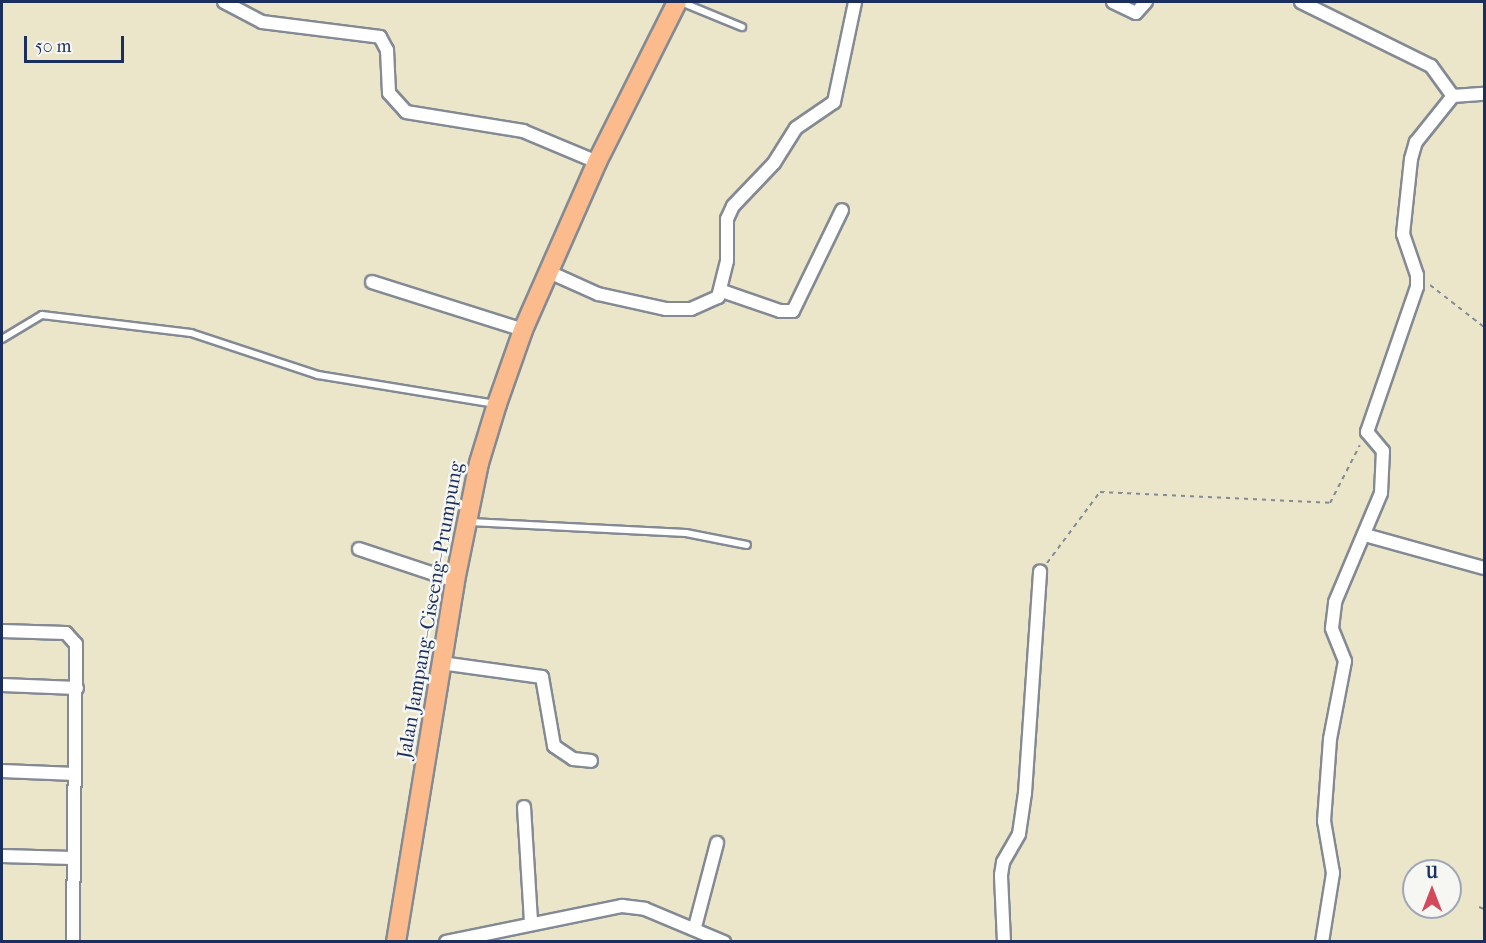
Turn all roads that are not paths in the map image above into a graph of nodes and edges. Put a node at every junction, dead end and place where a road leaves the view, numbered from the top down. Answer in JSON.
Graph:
{"nodes":[{"id":1,"x":224,"y":2,"type":"edge"},
{"id":2,"x":679,"y":2,"type":"edge"},
{"id":3,"x":855,"y":2,"type":"edge"},
{"id":4,"x":1113,"y":2,"type":"edge"},
{"id":5,"x":1146,"y":2,"type":"edge"},
{"id":6,"x":1301,"y":2,"type":"edge"},
{"id":7,"x":1329,"y":2,"type":"edge"},
{"id":8,"x":1327,"y":16,"type":"junction"},
{"id":9,"x":741,"y":27,"type":"dead end"},
{"id":10,"x":1485,"y":94,"type":"edge"},
{"id":11,"x":1453,"y":96,"type":"junction"},
{"id":12,"x":597,"y":162,"type":"junction"},
{"id":13,"x":842,"y":210,"type":"dead end"},
{"id":14,"x":549,"y":272,"type":"junction"},
{"id":15,"x":372,"y":282,"type":"dead end"},
{"id":16,"x":722,"y":291,"type":"junction"},
{"id":17,"x":524,"y":330,"type":"junction"},
{"id":18,"x":2,"y":339,"type":"edge"},
{"id":19,"x":497,"y":404,"type":"junction"},
{"id":20,"x":467,"y":522,"type":"junction"},
{"id":21,"x":1365,"y":535,"type":"junction"},
{"id":22,"x":747,"y":545,"type":"dead end"},
{"id":23,"x":359,"y":549,"type":"dead end"},
{"id":24,"x":1485,"y":568,"type":"edge"},
{"id":25,"x":1040,"y":572,"type":"road end"},
{"id":26,"x":455,"y":581,"type":"junction"},
{"id":27,"x":2,"y":631,"type":"edge"},
{"id":28,"x":441,"y":663,"type":"junction"},
{"id":29,"x":2,"y":685,"type":"edge"},
{"id":30,"x":77,"y":688,"type":"junction"},
{"id":31,"x":591,"y":761,"type":"dead end"},
{"id":32,"x":2,"y":771,"type":"edge"},
{"id":33,"x":75,"y":774,"type":"junction"},
{"id":34,"x":524,"y":807,"type":"dead end"},
{"id":35,"x":717,"y":843,"type":"dead end"},
{"id":36,"x":2,"y":856,"type":"edge"},
{"id":37,"x":72,"y":858,"type":"junction"},
{"id":38,"x":531,"y":922,"type":"junction"},
{"id":39,"x":695,"y":927,"type":"junction"},
{"id":40,"x":73,"y":942,"type":"edge"},
{"id":41,"x":396,"y":942,"type":"edge"},
{"id":42,"x":446,"y":942,"type":"edge"},
{"id":43,"x":724,"y":942,"type":"edge"},
{"id":44,"x":1004,"y":942,"type":"edge"},
{"id":45,"x":1322,"y":942,"type":"edge"}],
"edges":[{"from":1,"to":12,"type":"street"},
{"from":2,"to":9,"type":"lane"},
{"from":2,"to":12,"type":"main road","name":"Jalan Jampang–Ciseeng–Prumpung"},
{"from":3,"to":16,"type":"street"},
{"from":4,"to":5,"type":"street"},
{"from":6,"to":8,"type":"street"},
{"from":7,"to":8,"type":"street"},
{"from":8,"to":11,"type":"street"},
{"from":10,"to":11,"type":"street"},
{"from":11,"to":21,"type":"street"},
{"from":12,"to":14,"type":"main road","name":"Jalan Jampang–Ciseeng–Prumpung"},
{"from":13,"to":16,"type":"street"},
{"from":14,"to":16,"type":"street"},
{"from":14,"to":17,"type":"main road","name":"Jalan Jampang–Ciseeng–Prumpung"},
{"from":15,"to":17,"type":"street"},
{"from":17,"to":19,"type":"main road","name":"Jalan Jampang–Ciseeng–Prumpung"},
{"from":18,"to":19,"type":"lane"},
{"from":19,"to":20,"type":"main road","name":"Jalan Jampang–Ciseeng–Prumpung"},
{"from":20,"to":22,"type":"lane"},
{"from":20,"to":26,"type":"main road","name":"Jalan Jampang–Ciseeng–Prumpung"},
{"from":21,"to":24,"type":"street"},
{"from":21,"to":45,"type":"street"},
{"from":23,"to":26,"type":"street"},
{"from":25,"to":44,"type":"street"},
{"from":26,"to":28,"type":"main road","name":"Jalan Jampang–Ciseeng–Prumpung"},
{"from":27,"to":30,"type":"street"},
{"from":28,"to":31,"type":"street"},
{"from":28,"to":41,"type":"main road","name":"Jalan Jampang–Ciseeng–Prumpung"},
{"from":29,"to":30,"type":"street"},
{"from":30,"to":33,"type":"street"},
{"from":32,"to":33,"type":"street"},
{"from":33,"to":37,"type":"street"},
{"from":34,"to":38,"type":"street"},
{"from":35,"to":39,"type":"street"},
{"from":36,"to":37,"type":"street"},
{"from":37,"to":40,"type":"street"},
{"from":38,"to":39,"type":"street"},
{"from":38,"to":42,"type":"street"},
{"from":39,"to":43,"type":"street"}]}
